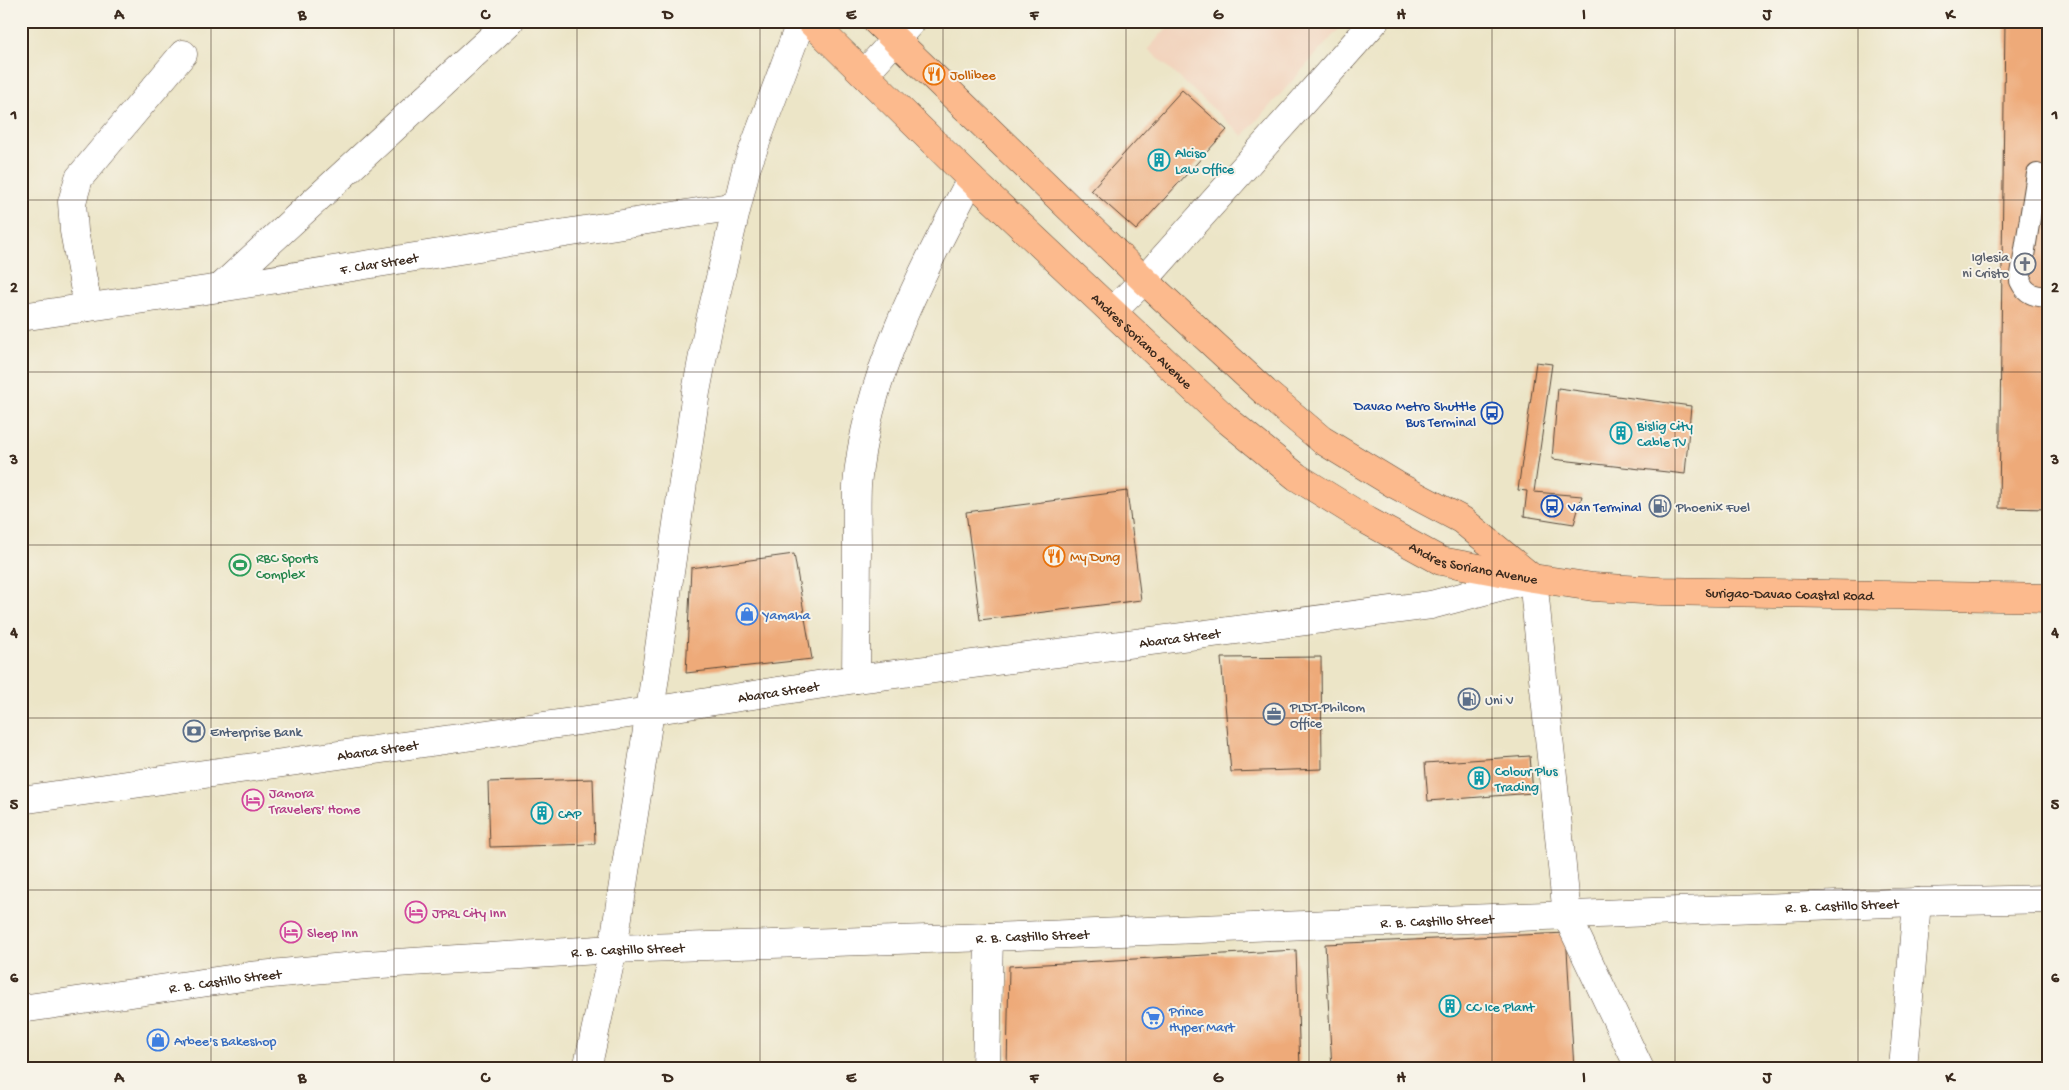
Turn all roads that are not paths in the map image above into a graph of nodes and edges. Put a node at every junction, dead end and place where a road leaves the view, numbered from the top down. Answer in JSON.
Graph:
{"nodes":[{"id":1,"x":510,"y":21,"type":"edge"},
{"id":2,"x":801,"y":21,"type":"edge"},
{"id":3,"x":810,"y":21,"type":"edge"},
{"id":4,"x":876,"y":21,"type":"edge"},
{"id":5,"x":1375,"y":21,"type":"edge"},
{"id":6,"x":904,"y":31,"type":"edge"},
{"id":7,"x":183,"y":54,"type":"dead end"},
{"id":8,"x":864,"y":74,"type":"junction"},
{"id":9,"x":2037,"y":174,"type":"dead end"},
{"id":10,"x":971,"y":179,"type":"junction"},
{"id":11,"x":736,"y":206,"type":"junction"},
{"id":12,"x":1144,"y":280,"type":"junction"},
{"id":13,"x":220,"y":288,"type":"junction"},
{"id":14,"x":2048,"y":297,"type":"edge"},
{"id":15,"x":88,"y":307,"type":"junction"},
{"id":16,"x":1112,"y":312,"type":"junction"},
{"id":17,"x":21,"y":317,"type":"edge"},
{"id":18,"x":1533,"y":578,"type":"junction"},
{"id":19,"x":2048,"y":598,"type":"edge"},
{"id":20,"x":856,"y":679,"type":"junction"},
{"id":21,"x":650,"y":711,"type":"junction"},
{"id":22,"x":21,"y":800,"type":"edge"},
{"id":23,"x":2048,"y":899,"type":"edge"},
{"id":24,"x":1917,"y":902,"type":"junction"},
{"id":25,"x":1567,"y":916,"type":"junction"},
{"id":26,"x":989,"y":937,"type":"junction"},
{"id":27,"x":613,"y":949,"type":"junction"},
{"id":28,"x":21,"y":1009,"type":"edge"},
{"id":29,"x":587,"y":1069,"type":"edge"},
{"id":30,"x":986,"y":1069,"type":"edge"},
{"id":31,"x":1640,"y":1069,"type":"edge"},
{"id":32,"x":1903,"y":1069,"type":"edge"}],
"edges":[{"from":1,"to":13,"type":"street"},
{"from":2,"to":11,"type":"street"},
{"from":3,"to":8,"type":"highway","name":"Andres Soriano Avenue"},
{"from":4,"to":6,"type":"highway","name":"Andres Soriano Avenue"},
{"from":5,"to":12,"type":"street"},
{"from":6,"to":8,"type":"street"},
{"from":6,"to":12,"type":"highway","name":"Andres Soriano Avenue"},
{"from":7,"to":15,"type":"street"},
{"from":8,"to":10,"type":"highway","name":"Andres Soriano Avenue"},
{"from":9,"to":14,"type":"lane"},
{"from":10,"to":16,"type":"highway","name":"Andres Soriano Avenue"},
{"from":10,"to":20,"type":"street"},
{"from":11,"to":13,"type":"street","name":"F. Clar Street"},
{"from":11,"to":21,"type":"street"},
{"from":12,"to":16,"type":"street"},
{"from":12,"to":18,"type":"highway","name":"Andres Soriano Avenue"},
{"from":13,"to":15,"type":"street","name":"F. Clar Street"},
{"from":15,"to":17,"type":"street","name":"F. Clar Street"},
{"from":16,"to":18,"type":"highway","name":"Andres Soriano Avenue"},
{"from":18,"to":19,"type":"highway","name":"Surigao-Davao Coastal Road"},
{"from":18,"to":20,"type":"street","name":"Abarca Street"},
{"from":18,"to":25,"type":"street"},
{"from":20,"to":21,"type":"street","name":"Abarca Street"},
{"from":21,"to":22,"type":"street","name":"Abarca Street"},
{"from":21,"to":27,"type":"street"},
{"from":23,"to":24,"type":"street","name":"R. B. Castillo Street"},
{"from":24,"to":25,"type":"street","name":"R. B. Castillo Street"},
{"from":24,"to":32,"type":"street"},
{"from":25,"to":26,"type":"street","name":"R. B. Castillo Street"},
{"from":25,"to":31,"type":"street"},
{"from":26,"to":27,"type":"street","name":"R. B. Castillo Street"},
{"from":26,"to":30,"type":"street"},
{"from":27,"to":28,"type":"street","name":"R. B. Castillo Street"},
{"from":27,"to":29,"type":"street"}]}
